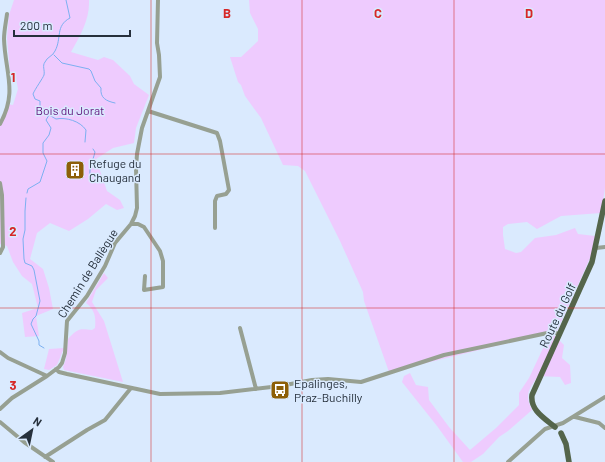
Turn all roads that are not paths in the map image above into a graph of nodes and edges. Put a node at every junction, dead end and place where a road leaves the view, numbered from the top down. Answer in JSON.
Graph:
{"nodes":[{"id":1,"x":158,"y":0,"type":"edge"},
{"id":2,"x":7,"y":14,"type":"dead end"},
{"id":3,"x":148,"y":111,"type":"junction"},
{"id":4,"x":0,"y":124,"type":"edge"},
{"id":5,"x":0,"y":183,"type":"edge"},
{"id":6,"x":605,"y":201,"type":"edge"},
{"id":7,"x":131,"y":224,"type":"junction"},
{"id":8,"x":215,"y":228,"type":"dead end"},
{"id":9,"x":605,"y":247,"type":"edge"},
{"id":10,"x":596,"y":248,"type":"junction"},
{"id":11,"x":0,"y":253,"type":"edge"},
{"id":12,"x":144,"y":276,"type":"dead end"},
{"id":13,"x":240,"y":328,"type":"dead end"},
{"id":14,"x":560,"y":334,"type":"junction"},
{"id":15,"x":0,"y":352,"type":"edge"},
{"id":16,"x":56,"y":370,"type":"junction"},
{"id":17,"x":47,"y":376,"type":"junction"},
{"id":18,"x":131,"y":388,"type":"junction"},
{"id":19,"x":256,"y":389,"type":"junction"},
{"id":20,"x":605,"y":397,"type":"edge"},
{"id":21,"x":0,"y":409,"type":"edge"},
{"id":22,"x":575,"y":417,"type":"junction"},
{"id":23,"x":547,"y":421,"type":"junction"},
{"id":24,"x":0,"y":422,"type":"edge"},
{"id":25,"x":555,"y":427,"type":"junction"},
{"id":26,"x":605,"y":428,"type":"edge"},
{"id":27,"x":545,"y":429,"type":"junction"},
{"id":28,"x":561,"y":433,"type":"joint"},
{"id":29,"x":45,"y":457,"type":"junction"},
{"id":30,"x":53,"y":462,"type":"edge"},
{"id":31,"x":508,"y":462,"type":"edge"},
{"id":32,"x":569,"y":462,"type":"edge"}],
"edges":[{"from":1,"to":3,"type":"street","name":"Chemin de Ballègue"},
{"from":2,"to":4,"type":"street"},
{"from":3,"to":7,"type":"street","name":"Chemin de Ballègue"},
{"from":3,"to":8,"type":"street"},
{"from":5,"to":11,"type":"street"},
{"from":6,"to":10,"type":"main road","name":"Route du Golf"},
{"from":7,"to":12,"type":"street","name":"Chemin de Ballègue"},
{"from":7,"to":16,"type":"street","name":"Chemin de Ballègue"},
{"from":9,"to":10,"type":"street"},
{"from":10,"to":14,"type":"main road","name":"Route du Golf"},
{"from":13,"to":19,"type":"street"},
{"from":14,"to":19,"type":"street"},
{"from":14,"to":23,"type":"main road","name":"Route du Golf"},
{"from":15,"to":17,"type":"street"},
{"from":16,"to":17,"type":"street","name":"Chemin de Ballègue"},
{"from":16,"to":18,"type":"street"},
{"from":17,"to":21,"type":"street","name":"Chemin de Ballègue"},
{"from":18,"to":19,"type":"street"},
{"from":18,"to":29,"type":"street"},
{"from":20,"to":22,"type":"street"},
{"from":22,"to":25,"type":"street"},
{"from":22,"to":26,"type":"street"},
{"from":23,"to":25,"type":"main road","name":"Route du Golf"},
{"from":23,"to":27,"type":"street"},
{"from":24,"to":29,"type":"street"},
{"from":25,"to":27,"type":"street"},
{"from":25,"to":28,"type":"street"},
{"from":27,"to":31,"type":"street"},
{"from":28,"to":32,"type":"main road"},
{"from":29,"to":30,"type":"street"}]}
